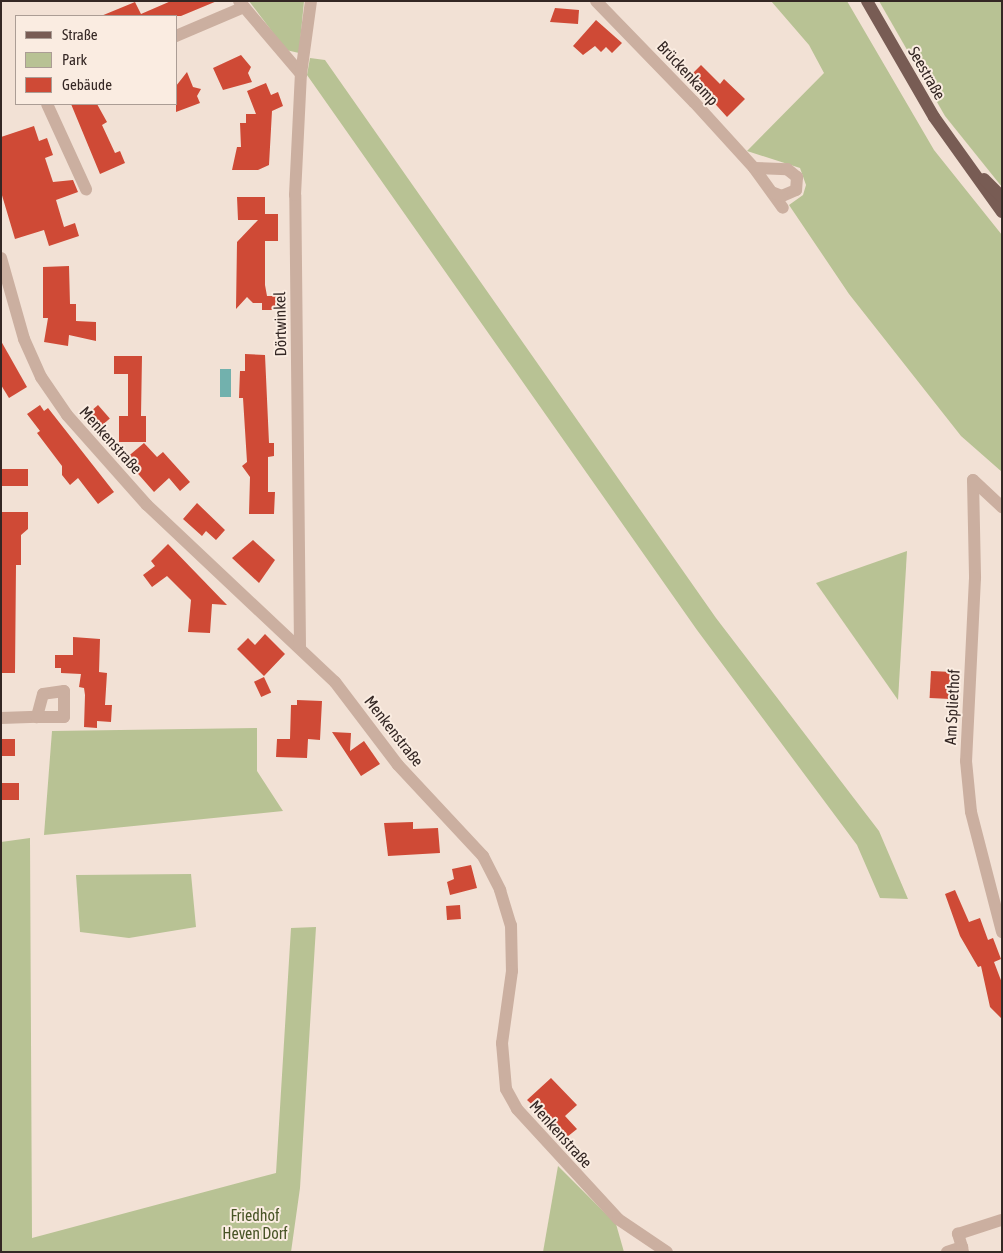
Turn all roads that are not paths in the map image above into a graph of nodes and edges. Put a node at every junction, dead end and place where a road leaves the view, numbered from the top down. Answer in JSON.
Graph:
{"nodes":[{"id":1,"x":311,"y":1,"type":"edge"},
{"id":2,"x":596,"y":1,"type":"edge"},
{"id":3,"x":867,"y":1,"type":"edge"},
{"id":4,"x":241,"y":4,"type":"edge"},
{"id":5,"x":178,"y":35,"type":"edge"},
{"id":6,"x":301,"y":74,"type":"junction"},
{"id":7,"x":47,"y":105,"type":"edge"},
{"id":8,"x":963,"y":158,"type":"junction"},
{"id":9,"x":754,"y":168,"type":"junction"},
{"id":10,"x":86,"y":188,"type":"dead end"},
{"id":11,"x":774,"y":193,"type":"junction"},
{"id":12,"x":1002,"y":197,"type":"edge"},
{"id":13,"x":783,"y":208,"type":"dead end"},
{"id":14,"x":1002,"y":212,"type":"edge"},
{"id":15,"x":1,"y":258,"type":"edge"},
{"id":16,"x":1002,"y":508,"type":"edge"},
{"id":17,"x":300,"y":648,"type":"junction"},
{"id":18,"x":37,"y":717,"type":"dead end"},
{"id":19,"x":1,"y":718,"type":"edge"},
{"id":20,"x":1002,"y":932,"type":"edge"},
{"id":21,"x":1001,"y":1220,"type":"edge"},
{"id":22,"x":962,"y":1249,"type":"edge"},
{"id":23,"x":667,"y":1252,"type":"edge"},
{"id":24,"x":947,"y":1252,"type":"edge"}],
"edges":[{"from":1,"to":6,"type":"street","name":"Dörtwinkel"},
{"from":2,"to":9,"type":"street","name":"Brückenkamp"},
{"from":3,"to":8,"type":"main road","name":"Seestraße"},
{"from":4,"to":5,"type":"street"},
{"from":4,"to":6,"type":"street"},
{"from":6,"to":17,"type":"street","name":"Dörtwinkel"},
{"from":7,"to":10,"type":"street"},
{"from":8,"to":12,"type":"main road","name":"Seestraße"},
{"from":8,"to":14,"type":"main road","name":"Seestraße"},
{"from":9,"to":11,"type":"street","name":"Brückenkamp"},
{"from":9,"to":11,"type":"street"},
{"from":11,"to":13,"type":"street","name":"Brückenkamp"},
{"from":15,"to":17,"type":"street","name":"Menkenstraße"},
{"from":16,"to":20,"type":"street","name":"Am Spliethof"},
{"from":17,"to":23,"type":"street","name":"Menkenstraße"},
{"from":18,"to":19,"type":"street"},
{"from":21,"to":22,"type":"street"},
{"from":22,"to":24,"type":"street"}]}
